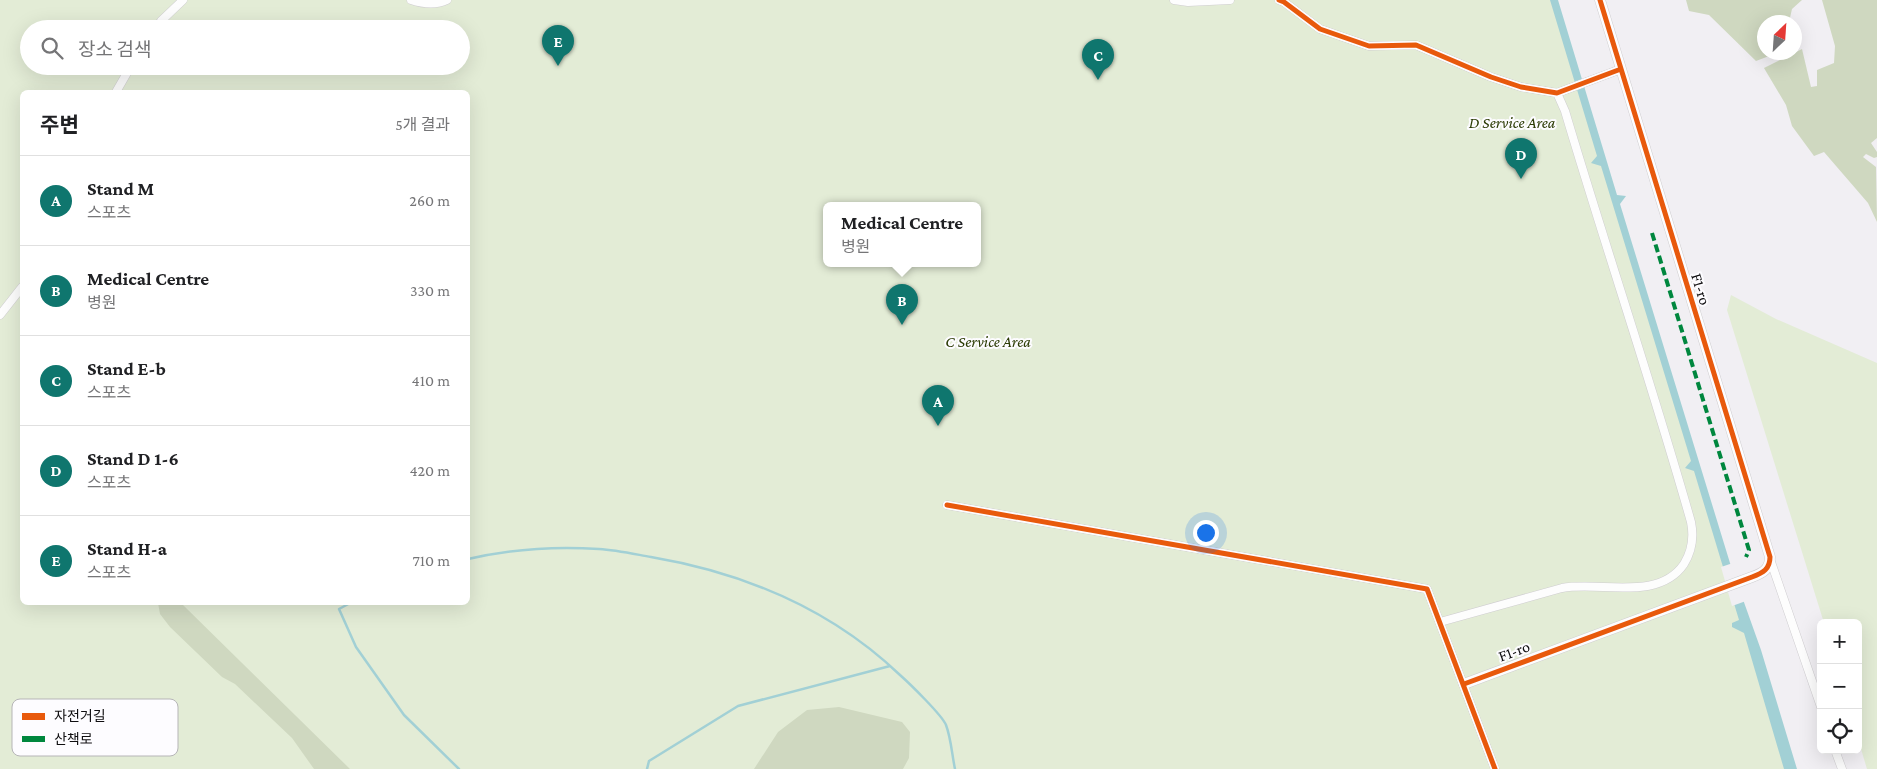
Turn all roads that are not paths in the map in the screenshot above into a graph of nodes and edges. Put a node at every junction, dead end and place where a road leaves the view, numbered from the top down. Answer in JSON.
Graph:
{"nodes":[{"id":1,"x":183,"y":0,"type":"edge"},
{"id":2,"x":411,"y":0,"type":"edge"},
{"id":3,"x":447,"y":0,"type":"edge"},
{"id":4,"x":1174,"y":0,"type":"edge"},
{"id":5,"x":1230,"y":0,"type":"edge"},
{"id":6,"x":1279,"y":0,"type":"edge"},
{"id":7,"x":1600,"y":0,"type":"edge"},
{"id":8,"x":162,"y":20,"type":"edge"},
{"id":9,"x":1621,"y":69,"type":"junction"},
{"id":10,"x":126,"y":75,"type":"edge"},
{"id":11,"x":117,"y":90,"type":"edge"},
{"id":12,"x":1557,"y":93,"type":"junction"},
{"id":13,"x":20,"y":290,"type":"edge"},
{"id":14,"x":0,"y":315,"type":"edge"},
{"id":15,"x":946,"y":505,"type":"dead end"},
{"id":16,"x":1770,"y":557,"type":"junction"},
{"id":17,"x":1440,"y":622,"type":"junction"},
{"id":18,"x":1464,"y":684,"type":"junction"},
{"id":19,"x":1817,"y":695,"type":"edge"},
{"id":20,"x":1837,"y":754,"type":"edge"},
{"id":21,"x":1494,"y":769,"type":"edge"},
{"id":22,"x":1842,"y":769,"type":"edge"}],
"edges":[{"from":1,"to":8,"type":"street"},
{"from":2,"to":3,"type":"street"},
{"from":4,"to":5,"type":"street"},
{"from":6,"to":12,"type":"street"},
{"from":7,"to":9,"type":"street","name":"F1-ro"},
{"from":9,"to":12,"type":"street"},
{"from":9,"to":16,"type":"street","name":"F1-ro"},
{"from":10,"to":11,"type":"street"},
{"from":12,"to":17,"type":"street"},
{"from":13,"to":14,"type":"street"},
{"from":15,"to":17,"type":"street"},
{"from":16,"to":18,"type":"street","name":"F1-ro"},
{"from":16,"to":19,"type":"street"},
{"from":17,"to":18,"type":"street"},
{"from":18,"to":21,"type":"street"},
{"from":20,"to":22,"type":"street"}]}
